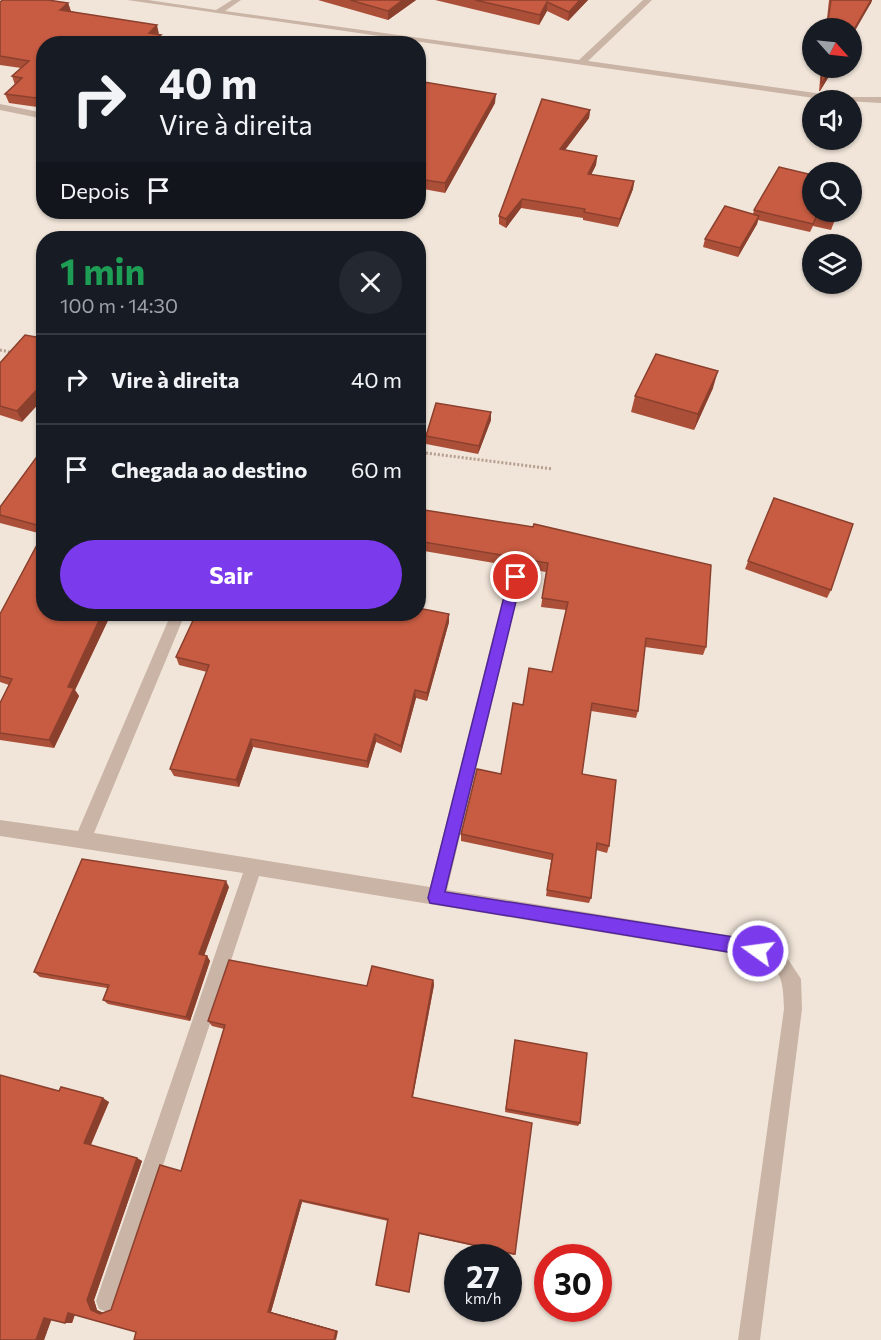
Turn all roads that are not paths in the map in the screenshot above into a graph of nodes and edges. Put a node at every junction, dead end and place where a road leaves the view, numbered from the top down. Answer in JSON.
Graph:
{"nodes":[{"id":1,"x":131,"y":0,"type":"edge"},
{"id":2,"x":237,"y":0,"type":"edge"},
{"id":3,"x":648,"y":0,"type":"edge"},
{"id":4,"x":218,"y":12,"type":"junction"},
{"id":5,"x":389,"y":36,"type":"edge"},
{"id":6,"x":426,"y":41,"type":"edge"},
{"id":7,"x":581,"y":63,"type":"junction"},
{"id":8,"x":881,"y":100,"type":"edge"},
{"id":9,"x":0,"y":107,"type":"edge"},
{"id":10,"x":36,"y":114,"type":"edge"},
{"id":11,"x":516,"y":577,"type":"dead end"},
{"id":12,"x":175,"y":621,"type":"edge"},
{"id":13,"x":0,"y":828,"type":"edge"},
{"id":14,"x":83,"y":839,"type":"junction"},
{"id":15,"x":253,"y":867,"type":"junction"},
{"id":16,"x":436,"y":898,"type":"junction"},
{"id":17,"x":107,"y":1301,"type":"dead end"},
{"id":18,"x":749,"y":1340,"type":"edge"}],
"edges":[{"from":1,"to":4,"type":"street"},
{"from":2,"to":4,"type":"street"},
{"from":3,"to":7,"type":"street"},
{"from":4,"to":5,"type":"street"},
{"from":6,"to":7,"type":"street"},
{"from":7,"to":8,"type":"street"},
{"from":9,"to":10,"type":"street"},
{"from":11,"to":16,"type":"street"},
{"from":12,"to":14,"type":"street"},
{"from":13,"to":14,"type":"street"},
{"from":14,"to":15,"type":"street"},
{"from":15,"to":16,"type":"street"},
{"from":15,"to":17,"type":"street"},
{"from":16,"to":18,"type":"street"}]}
